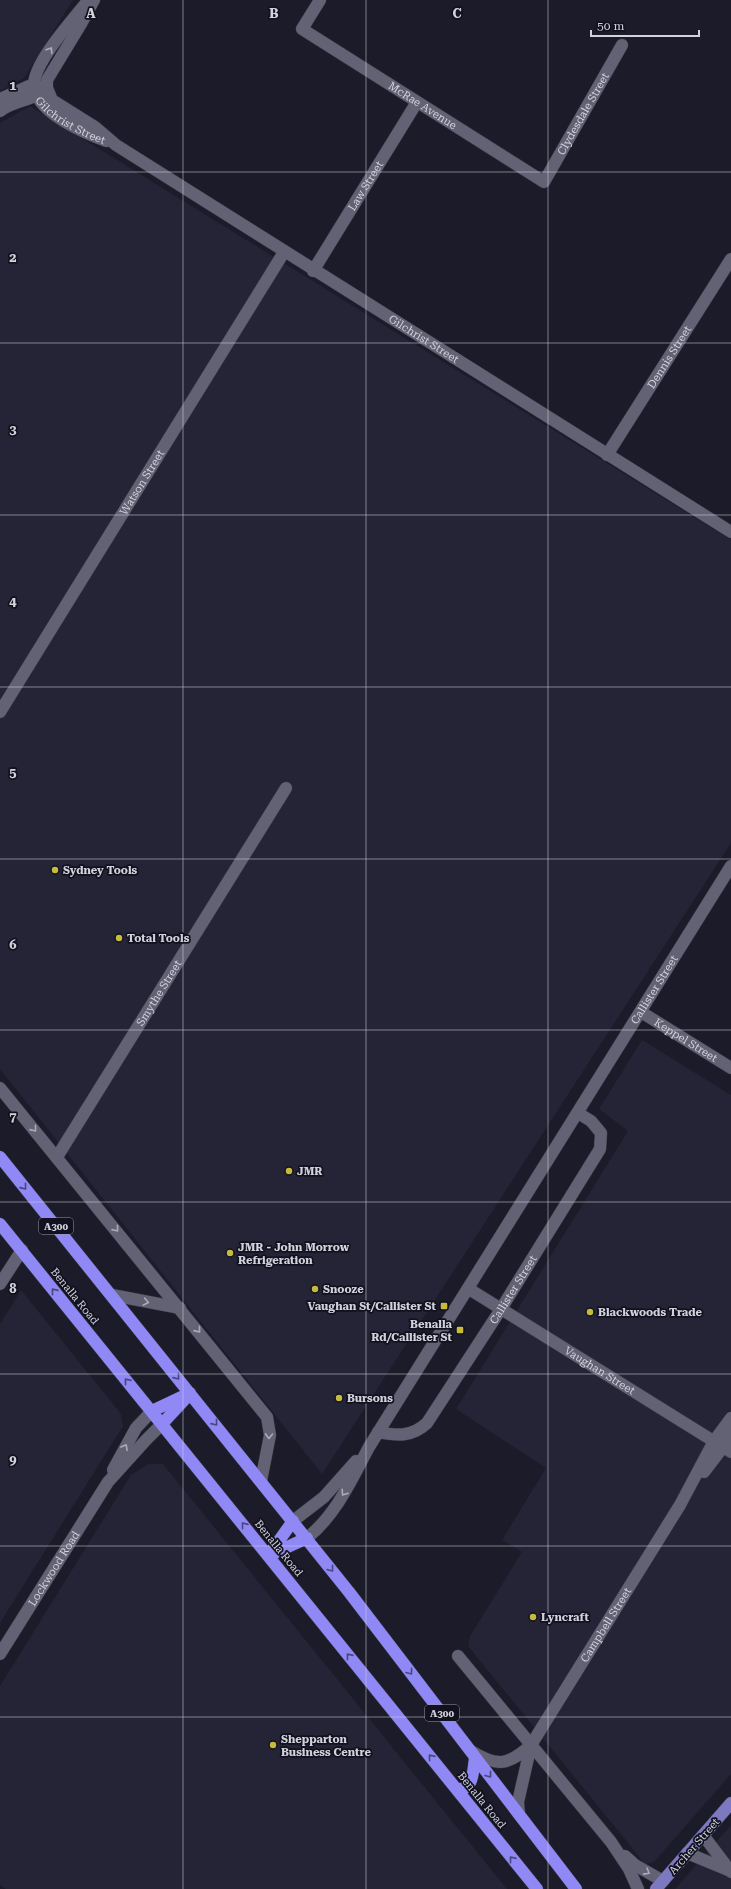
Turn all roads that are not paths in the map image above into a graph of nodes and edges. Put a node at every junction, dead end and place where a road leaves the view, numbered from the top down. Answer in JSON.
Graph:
{"nodes":[{"id":1,"x":88,"y":0,"type":"edge"},
{"id":2,"x":94,"y":0,"type":"edge"},
{"id":3,"x":320,"y":0,"type":"edge"},
{"id":4,"x":622,"y":45,"type":"dead end"},
{"id":5,"x":39,"y":90,"type":"junction"},
{"id":6,"x":0,"y":99,"type":"edge"},
{"id":7,"x":417,"y":102,"type":"junction"},
{"id":8,"x":0,"y":111,"type":"edge"},
{"id":9,"x":544,"y":182,"type":"joint"},
{"id":10,"x":284,"y":252,"type":"junction"},
{"id":11,"x":731,"y":259,"type":"edge"},
{"id":12,"x":313,"y":270,"type":"junction"},
{"id":13,"x":607,"y":455,"type":"junction"},
{"id":14,"x":731,"y":532,"type":"edge"},
{"id":15,"x":0,"y":712,"type":"edge"},
{"id":16,"x":286,"y":788,"type":"dead end"},
{"id":17,"x":731,"y":866,"type":"edge"},
{"id":18,"x":641,"y":1012,"type":"junction"},
{"id":19,"x":731,"y":1068,"type":"edge"},
{"id":20,"x":0,"y":1088,"type":"edge"},
{"id":21,"x":578,"y":1114,"type":"junction"},
{"id":22,"x":0,"y":1157,"type":"edge"},
{"id":23,"x":57,"y":1157,"type":"junction"},
{"id":24,"x":0,"y":1224,"type":"edge"},
{"id":25,"x":22,"y":1250,"type":"junction"},
{"id":26,"x":0,"y":1284,"type":"edge"},
{"id":27,"x":469,"y":1289,"type":"junction"},
{"id":28,"x":112,"y":1295,"type":"junction"},
{"id":29,"x":180,"y":1308,"type":"junction"},
{"id":30,"x":501,"y":1309,"type":"junction"},
{"id":31,"x":190,"y":1393,"type":"junction"},
{"id":32,"x":152,"y":1411,"type":"junction"},
{"id":33,"x":731,"y":1418,"type":"edge"},
{"id":34,"x":162,"y":1424,"type":"junction"},
{"id":35,"x":731,"y":1431,"type":"edge"},
{"id":36,"x":378,"y":1432,"type":"junction"},
{"id":37,"x":369,"y":1446,"type":"junction"},
{"id":38,"x":722,"y":1447,"type":"edge"},
{"id":39,"x":261,"y":1481,"type":"junction"},
{"id":40,"x":108,"y":1482,"type":"junction"},
{"id":41,"x":293,"y":1521,"type":"junction"},
{"id":42,"x":307,"y":1538,"type":"junction"},
{"id":43,"x":268,"y":1556,"type":"junction"},
{"id":44,"x":0,"y":1654,"type":"edge"},
{"id":45,"x":458,"y":1656,"type":"dead end"},
{"id":46,"x":531,"y":1745,"type":"junction"},
{"id":47,"x":472,"y":1754,"type":"junction"},
{"id":48,"x":456,"y":1789,"type":"junction"},
{"id":49,"x":731,"y":1803,"type":"edge"},
{"id":50,"x":518,"y":1814,"type":"junction"},
{"id":51,"x":703,"y":1835,"type":"junction"},
{"id":52,"x":611,"y":1842,"type":"junction"},
{"id":53,"x":687,"y":1853,"type":"junction"},
{"id":54,"x":730,"y":1871,"type":"edge"},
{"id":55,"x":660,"y":1885,"type":"edge"},
{"id":56,"x":537,"y":1889,"type":"edge"},
{"id":57,"x":576,"y":1889,"type":"edge"},
{"id":58,"x":638,"y":1889,"type":"edge"}],
"edges":[{"from":5,"to":1,"type":"street","one_way":true},
{"from":2,"to":5,"type":"street"},
{"from":3,"to":7,"type":"street","name":"McRae Avenue"},
{"from":4,"to":9,"type":"street","name":"Clydesdale Street"},
{"from":5,"to":6,"type":"street"},
{"from":5,"to":8,"type":"street"},
{"from":5,"to":10,"type":"street","name":"Gilchrist Street"},
{"from":7,"to":9,"type":"street","name":"McRae Avenue"},
{"from":7,"to":12,"type":"street","name":"Law Street"},
{"from":10,"to":12,"type":"street","name":"Gilchrist Street"},
{"from":10,"to":15,"type":"street","name":"Watson Street"},
{"from":11,"to":13,"type":"street","name":"Dennis Street"},
{"from":12,"to":13,"type":"street","name":"Gilchrist Street"},
{"from":13,"to":14,"type":"street","name":"Gilchrist Street"},
{"from":16,"to":23,"type":"street","name":"Smythe Street"},
{"from":17,"to":18,"type":"street","name":"Callister Street"},
{"from":18,"to":19,"type":"street","name":"Keppel Street"},
{"from":18,"to":21,"type":"street","name":"Callister Street"},
{"from":20,"to":23,"type":"street","one_way":true},
{"from":21,"to":27,"type":"street","name":"Callister Street"},
{"from":21,"to":30,"type":"street","name":"Callister Street"},
{"from":22,"to":28,"type":"highway","name":"Benalla Road","number":"A300","one_way":true},
{"from":23,"to":29,"type":"street","one_way":true},
{"from":24,"to":25,"type":"highway","name":"Benalla Road"},
{"from":25,"to":26,"type":"street"},
{"from":32,"to":25,"type":"highway","name":"Benalla Road","one_way":true},
{"from":27,"to":30,"type":"street","name":"Vaughan Street"},
{"from":27,"to":36,"type":"street","name":"Callister Street"},
{"from":28,"to":29,"type":"street","one_way":true},
{"from":28,"to":31,"type":"highway","name":"Benalla Road","number":"A300","one_way":true},
{"from":29,"to":39,"type":"street","one_way":true},
{"from":30,"to":36,"type":"street","name":"Callister Street"},
{"from":30,"to":38,"type":"street","name":"Vaughan Street"},
{"from":31,"to":32,"type":"highway"},
{"from":31,"to":34,"type":"highway"},
{"from":31,"to":39,"type":"highway","name":"Benalla Road","number":"A300","one_way":true},
{"from":32,"to":34,"type":"highway","name":"Benalla Road"},
{"from":40,"to":32,"type":"street","name":"Lockwood Road","one_way":true},
{"from":33,"to":38,"type":"street","name":"Campbell Street"},
{"from":34,"to":40,"type":"street","name":"Lockwood Road"},
{"from":43,"to":34,"type":"highway","name":"Benalla Road","one_way":true},
{"from":35,"to":38,"type":"street","name":"Campbell Street"},
{"from":36,"to":37,"type":"street","name":"Callister Street"},
{"from":37,"to":41,"type":"street","name":"Callister Street"},
{"from":37,"to":42,"type":"street","name":"Callister Street","one_way":true},
{"from":38,"to":46,"type":"street","name":"Campbell Street"},
{"from":39,"to":41,"type":"highway","name":"Benalla Road","number":"A300"},
{"from":40,"to":44,"type":"street","name":"Lockwood Road"},
{"from":41,"to":42,"type":"highway","name":"Benalla Road","number":"A300"},
{"from":41,"to":43,"type":"highway"},
{"from":42,"to":43,"type":"highway"},
{"from":42,"to":47,"type":"highway","name":"Benalla Road","number":"A300","one_way":true},
{"from":48,"to":43,"type":"highway","name":"Benalla Road","one_way":true},
{"from":45,"to":46,"type":"street"},
{"from":46,"to":47,"type":"street"},
{"from":46,"to":50,"type":"street"},
{"from":46,"to":52,"type":"street"},
{"from":47,"to":48,"type":"highway"},
{"from":47,"to":50,"type":"highway","name":"Benalla Road","number":"A300","one_way":true},
{"from":56,"to":48,"type":"highway","name":"Benalla Road","one_way":true},
{"from":49,"to":51,"type":"main road","name":"Archer Street"},
{"from":50,"to":57,"type":"highway","name":"Benalla Road","number":"A300"},
{"from":51,"to":53,"type":"main road","name":"Archer Street"},
{"from":51,"to":54,"type":"street"},
{"from":52,"to":55,"type":"street","one_way":true},
{"from":52,"to":58,"type":"street"},
{"from":53,"to":54,"type":"street"},
{"from":53,"to":55,"type":"main road","name":"Archer Street"}]}
